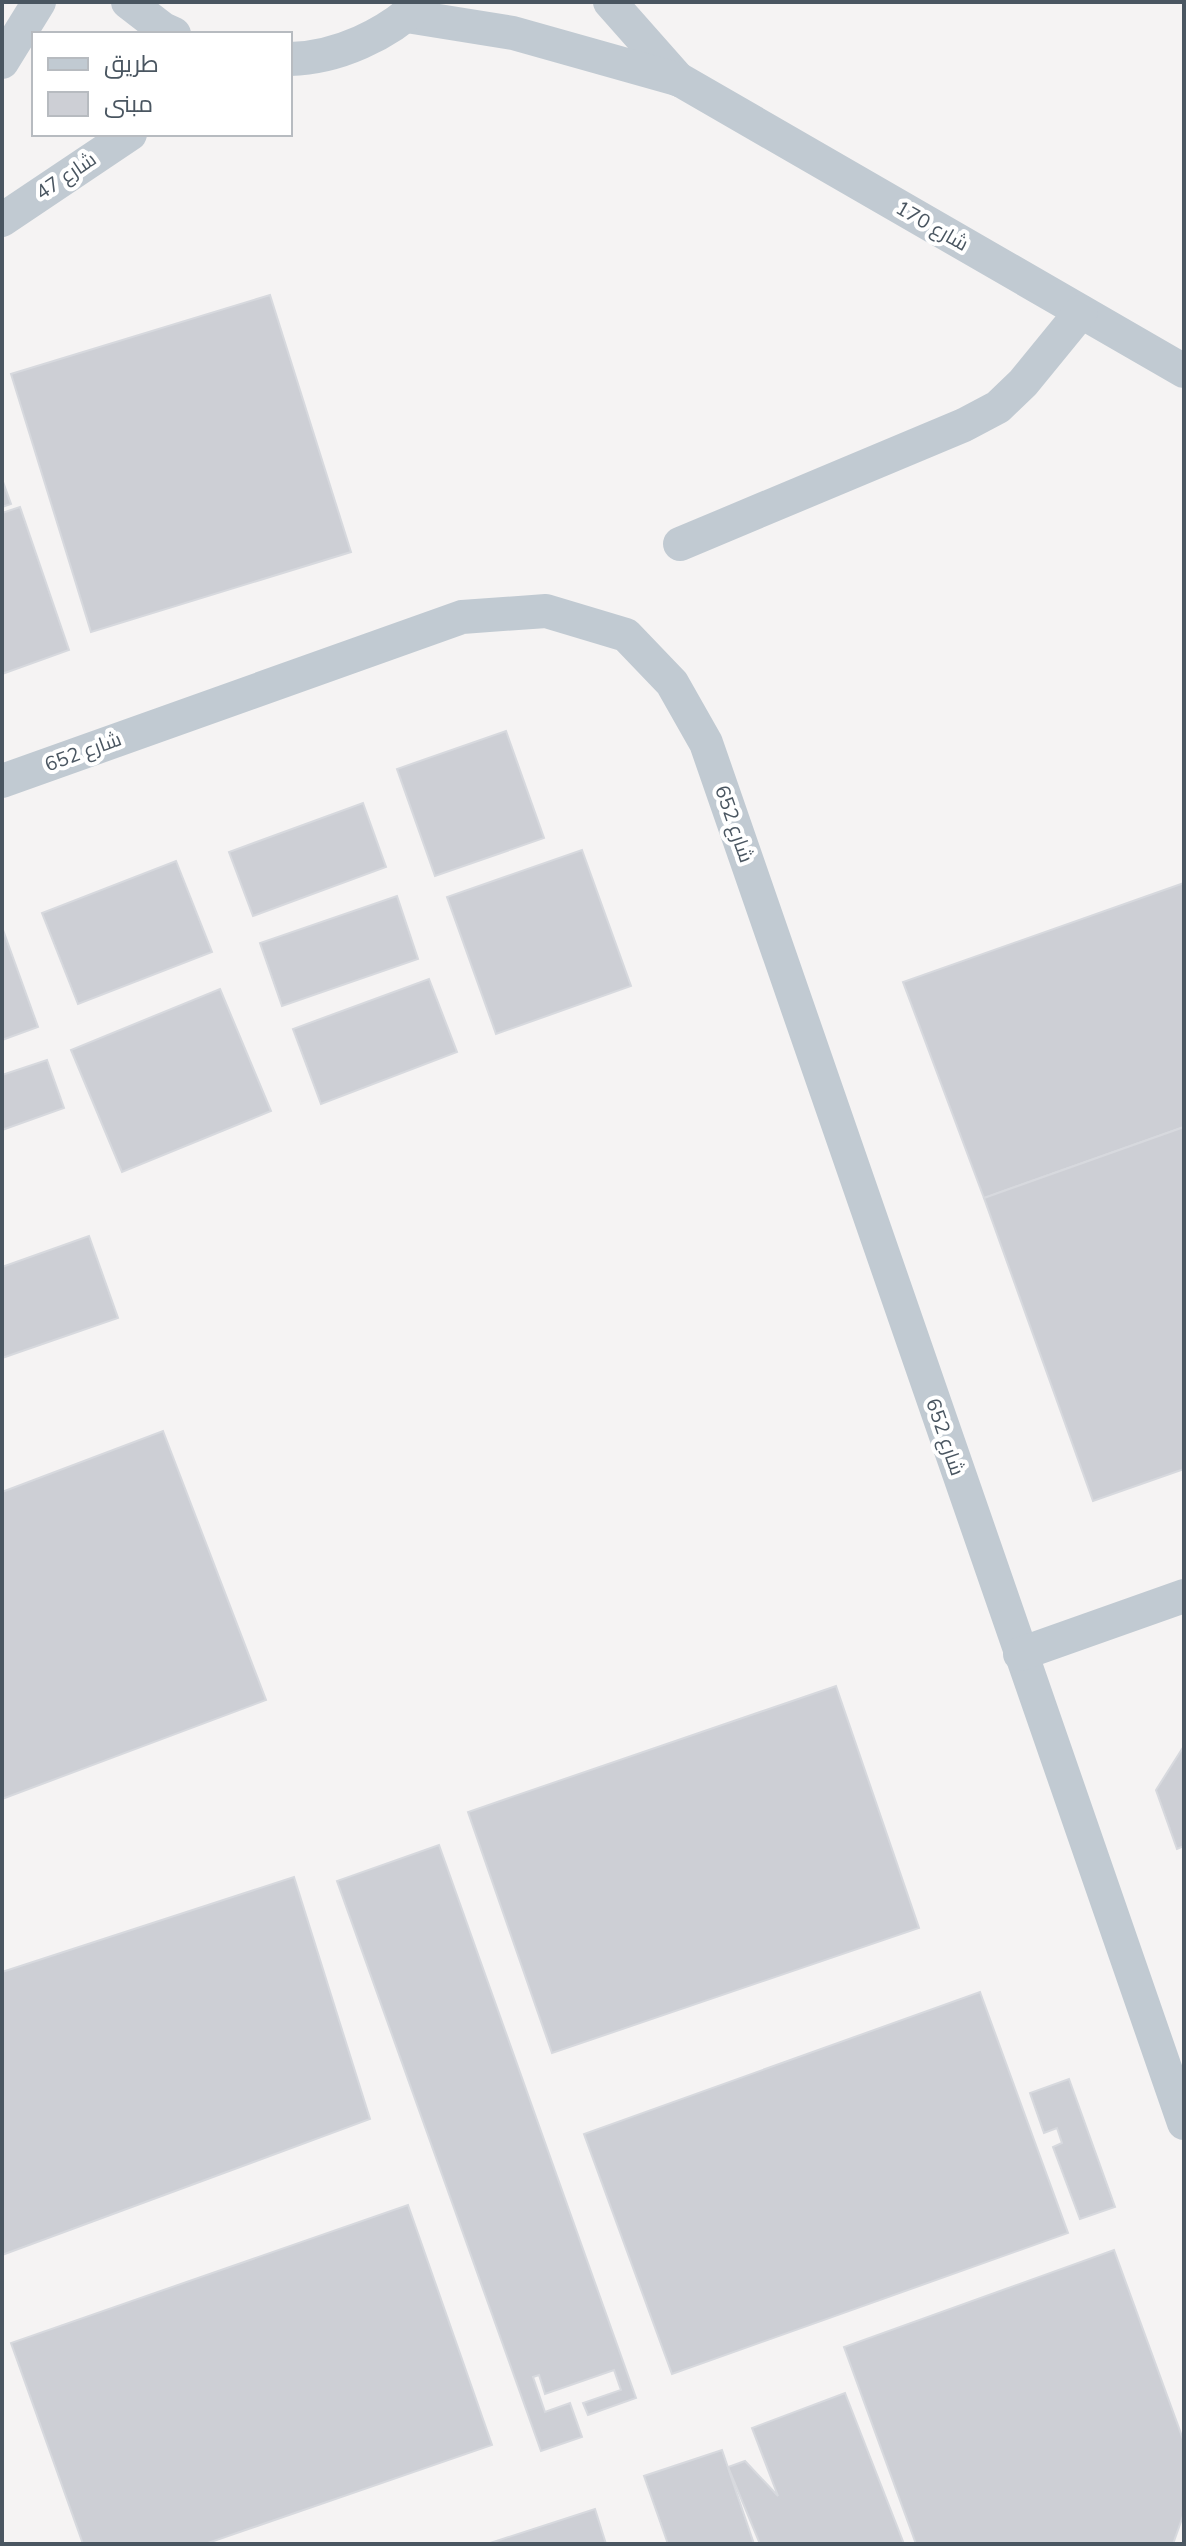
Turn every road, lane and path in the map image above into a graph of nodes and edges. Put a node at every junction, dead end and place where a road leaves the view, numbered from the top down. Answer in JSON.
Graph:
{"nodes":[{"id":1,"x":39,"y":2,"type":"edge"},
{"id":2,"x":128,"y":2,"type":"edge"},
{"id":3,"x":610,"y":2,"type":"edge"},
{"id":4,"x":414,"y":9,"type":"edge"},
{"id":5,"x":170,"y":32,"type":"edge"},
{"id":6,"x":292,"y":59,"type":"edge"},
{"id":7,"x":2,"y":62,"type":"edge"},
{"id":8,"x":680,"y":80,"type":"junction"},
{"id":9,"x":127,"y":136,"type":"edge"},
{"id":10,"x":2,"y":220,"type":"edge"},
{"id":11,"x":1081,"y":312,"type":"junction"},
{"id":12,"x":1184,"y":371,"type":"edge"},
{"id":13,"x":680,"y":544,"type":"dead end"},
{"id":14,"x":2,"y":781,"type":"edge"},
{"id":15,"x":1184,"y":1596,"type":"edge"},
{"id":16,"x":1020,"y":1654,"type":"junction"},
{"id":17,"x":1184,"y":2123,"type":"edge"}],
"edges":[{"from":1,"to":7,"type":"street"},
{"from":2,"to":5,"type":"street"},
{"from":3,"to":8,"type":"street","name":"شارع 170"},
{"from":4,"to":6,"type":"street"},
{"from":4,"to":8,"type":"street","name":"شارع 170"},
{"from":8,"to":11,"type":"street","name":"شارع 170"},
{"from":9,"to":10,"type":"street","name":"شارع 47"},
{"from":11,"to":12,"type":"street","name":"شارع 170"},
{"from":11,"to":13,"type":"street"},
{"from":14,"to":16,"type":"street","name":"شارع 652"},
{"from":15,"to":16,"type":"street"},
{"from":16,"to":17,"type":"street","name":"شارع 652"}]}
